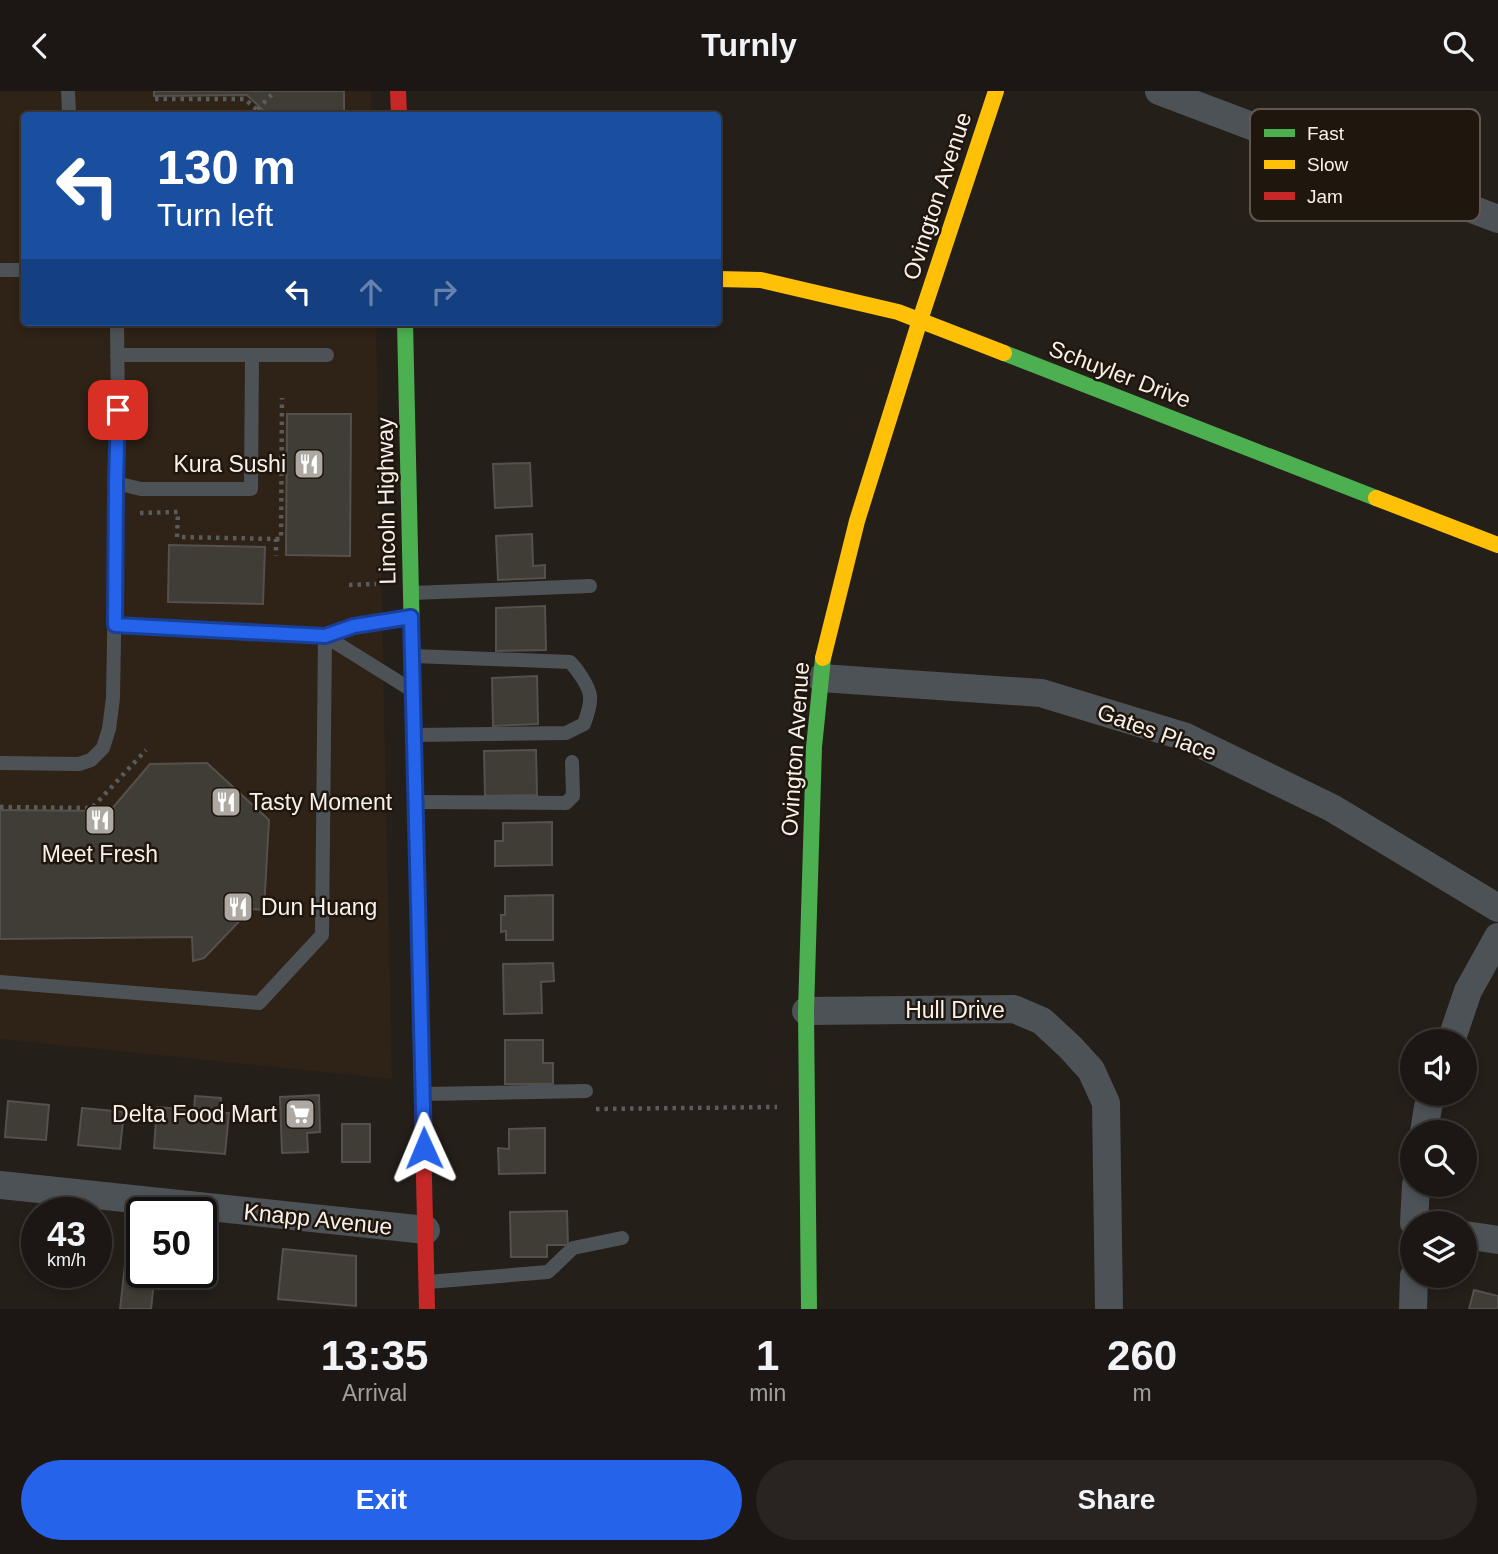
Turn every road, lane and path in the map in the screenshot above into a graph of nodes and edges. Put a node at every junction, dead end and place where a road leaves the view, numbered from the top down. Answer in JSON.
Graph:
{"nodes":[{"id":1,"x":68,"y":91,"type":"edge"},
{"id":2,"x":275,"y":91,"type":"edge"},
{"id":3,"x":398,"y":91,"type":"edge"},
{"id":4,"x":996,"y":91,"type":"edge"},
{"id":5,"x":1159,"y":91,"type":"edge"},
{"id":6,"x":155,"y":99,"type":"dead end"},
{"id":7,"x":257,"y":110,"type":"junction"},
{"id":8,"x":69,"y":112,"type":"edge"},
{"id":9,"x":259,"y":112,"type":"edge"},
{"id":10,"x":399,"y":112,"type":"edge"},
{"id":11,"x":1250,"y":125,"type":"edge"},
{"id":12,"x":1480,"y":212,"type":"edge"},
{"id":13,"x":1498,"y":219,"type":"edge"},
{"id":14,"x":0,"y":270,"type":"edge"},
{"id":15,"x":21,"y":270,"type":"edge"},
{"id":16,"x":721,"y":279,"type":"edge"},
{"id":17,"x":920,"y":320,"type":"junction"},
{"id":18,"x":117,"y":326,"type":"edge"},
{"id":19,"x":405,"y":326,"type":"edge"},
{"id":20,"x":117,"y":355,"type":"junction"},
{"id":21,"x":252,"y":355,"type":"junction"},
{"id":22,"x":327,"y":355,"type":"dead end"},
{"id":23,"x":282,"y":398,"type":"dead end"},
{"id":24,"x":116,"y":483,"type":"junction"},
{"id":25,"x":139,"y":513,"type":"dead end"},
{"id":26,"x":276,"y":539,"type":"junction"},
{"id":27,"x":1498,"y":545,"type":"edge"},
{"id":28,"x":276,"y":556,"type":"dead end"},
{"id":29,"x":376,"y":584,"type":"dead end"},
{"id":30,"x":349,"y":585,"type":"dead end"},
{"id":31,"x":590,"y":586,"type":"dead end"},
{"id":32,"x":411,"y":593,"type":"junction"},
{"id":33,"x":411,"y":617,"type":"junction"},
{"id":34,"x":115,"y":625,"type":"junction"},
{"id":35,"x":325,"y":636,"type":"junction"},
{"id":36,"x":412,"y":656,"type":"junction"},
{"id":37,"x":821,"y":678,"type":"junction"},
{"id":38,"x":413,"y":691,"type":"junction"},
{"id":39,"x":414,"y":735,"type":"junction"},
{"id":40,"x":146,"y":750,"type":"dead end"},
{"id":41,"x":572,"y":762,"type":"dead end"},
{"id":42,"x":0,"y":763,"type":"edge"},
{"id":43,"x":416,"y":802,"type":"junction"},
{"id":44,"x":0,"y":807,"type":"edge"},
{"id":45,"x":1498,"y":908,"type":"edge"},
{"id":46,"x":1498,"y":937,"type":"edge"},
{"id":47,"x":0,"y":982,"type":"edge"},
{"id":48,"x":806,"y":1011,"type":"junction"},
{"id":49,"x":1455,"y":1029,"type":"edge"},
{"id":50,"x":586,"y":1091,"type":"dead end"},
{"id":51,"x":423,"y":1094,"type":"junction"},
{"id":52,"x":783,"y":1107,"type":"dead end"},
{"id":53,"x":594,"y":1109,"type":"dead end"},
{"id":54,"x":0,"y":1185,"type":"edge"},
{"id":55,"x":426,"y":1230,"type":"junction"},
{"id":56,"x":1477,"y":1237,"type":"edge"},
{"id":57,"x":622,"y":1238,"type":"dead end"},
{"id":58,"x":1498,"y":1240,"type":"edge"},
{"id":59,"x":427,"y":1282,"type":"junction"},
{"id":60,"x":1413,"y":1288,"type":"edge"},
{"id":61,"x":427,"y":1309,"type":"edge"},
{"id":62,"x":809,"y":1309,"type":"edge"},
{"id":63,"x":1109,"y":1309,"type":"edge"},
{"id":64,"x":1413,"y":1309,"type":"edge"}],
"edges":[{"from":1,"to":8,"type":"lane"},
{"from":2,"to":7,"type":"path"},
{"from":3,"to":10,"type":"street"},
{"from":4,"to":17,"type":"street","name":"Ovington Avenue"},
{"from":5,"to":11,"type":"street"},
{"from":6,"to":7,"type":"path"},
{"from":7,"to":9,"type":"path"},
{"from":12,"to":13,"type":"street"},
{"from":14,"to":15,"type":"lane"},
{"from":16,"to":17,"type":"street","name":"Schuyler Drive"},
{"from":17,"to":27,"type":"street","name":"Schuyler Drive"},
{"from":17,"to":37,"type":"street","name":"Ovington Avenue"},
{"from":18,"to":20,"type":"lane"},
{"from":19,"to":32,"type":"street","name":"Lincoln Highway"},
{"from":20,"to":21,"type":"lane"},
{"from":20,"to":24,"type":"lane"},
{"from":21,"to":22,"type":"lane"},
{"from":21,"to":24,"type":"lane"},
{"from":23,"to":26,"type":"path"},
{"from":24,"to":34,"type":"lane"},
{"from":25,"to":26,"type":"path"},
{"from":26,"to":28,"type":"path"},
{"from":29,"to":30,"type":"path"},
{"from":31,"to":32,"type":"lane"},
{"from":32,"to":33,"type":"street","name":"Lincoln Highway"},
{"from":33,"to":35,"type":"lane"},
{"from":33,"to":36,"type":"street","name":"Lincoln Highway"},
{"from":34,"to":35,"type":"lane"},
{"from":34,"to":42,"type":"lane"},
{"from":35,"to":38,"type":"lane"},
{"from":35,"to":47,"type":"lane"},
{"from":36,"to":38,"type":"street","name":"Lincoln Highway"},
{"from":36,"to":39,"type":"lane"},
{"from":37,"to":45,"type":"street","name":"Gates Place"},
{"from":37,"to":48,"type":"street","name":"Ovington Avenue"},
{"from":38,"to":39,"type":"street","name":"Lincoln Highway"},
{"from":39,"to":43,"type":"street","name":"Lincoln Highway"},
{"from":40,"to":44,"type":"path"},
{"from":41,"to":43,"type":"lane"},
{"from":43,"to":51,"type":"street","name":"Lincoln Highway"},
{"from":46,"to":49,"type":"street"},
{"from":48,"to":62,"type":"street","name":"Ovington Avenue"},
{"from":48,"to":63,"type":"street","name":"Hull Drive"},
{"from":50,"to":51,"type":"lane"},
{"from":51,"to":55,"type":"street","name":"Lincoln Highway"},
{"from":52,"to":53,"type":"path"},
{"from":54,"to":55,"type":"street","name":"Knapp Avenue"},
{"from":55,"to":59,"type":"street","name":"Lincoln Highway"},
{"from":56,"to":58,"type":"street"},
{"from":57,"to":59,"type":"lane"},
{"from":59,"to":61,"type":"street","name":"Lincoln Highway"},
{"from":60,"to":64,"type":"street"}]}
